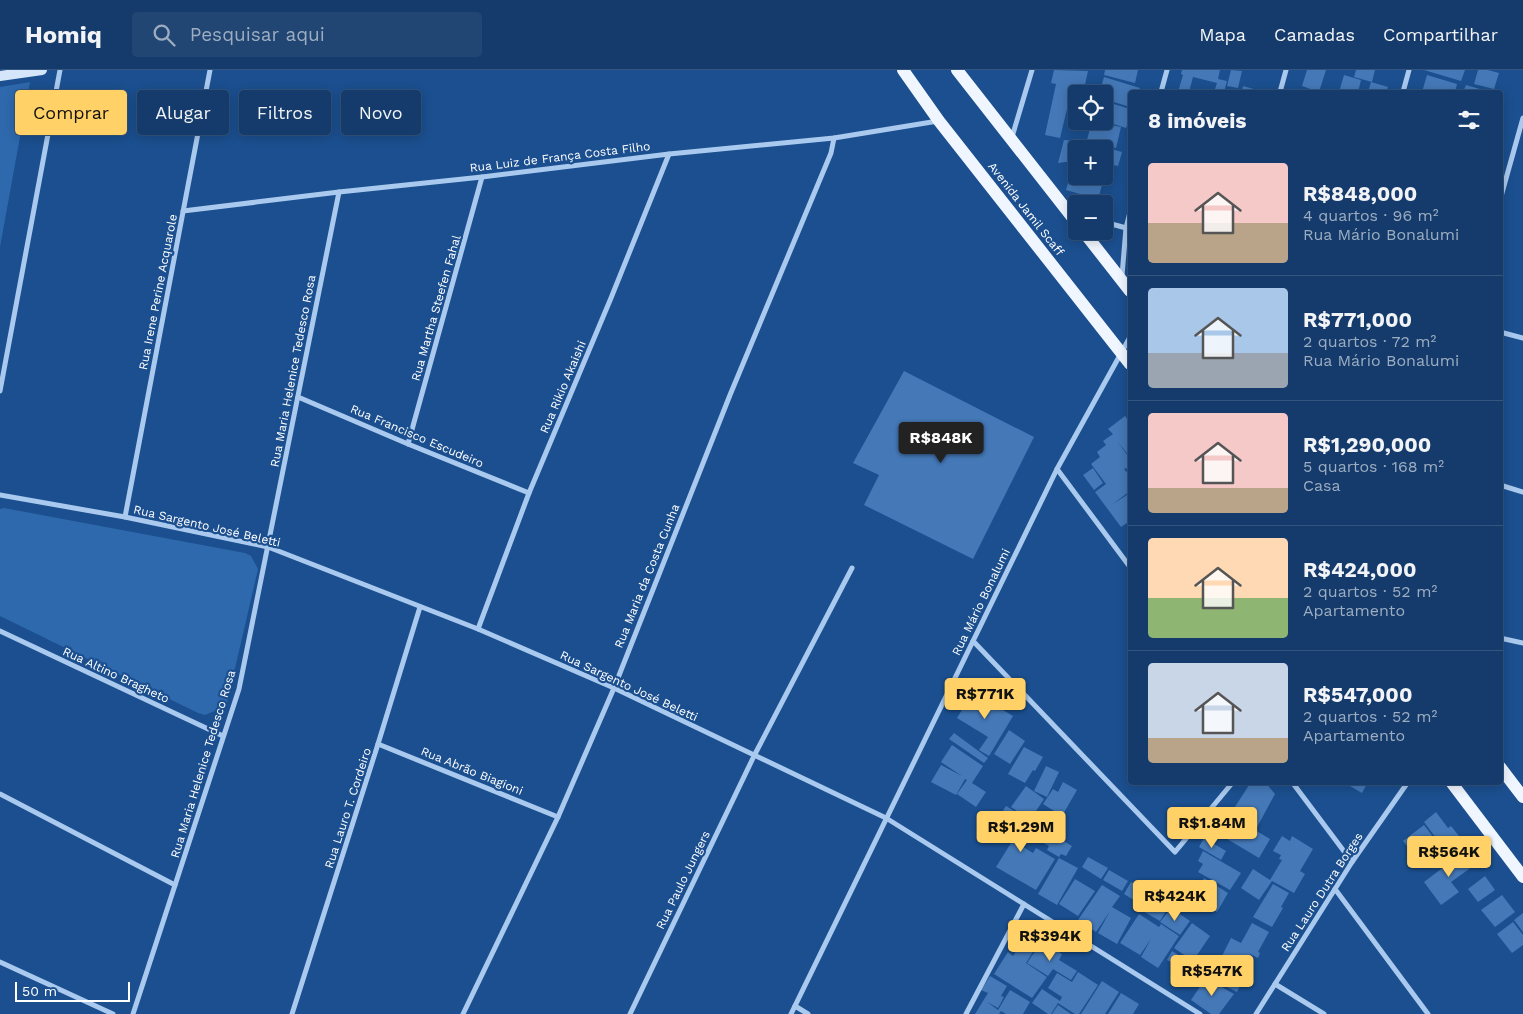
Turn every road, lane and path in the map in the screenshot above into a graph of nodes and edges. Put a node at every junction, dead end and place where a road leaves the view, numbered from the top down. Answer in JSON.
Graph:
{"nodes":[{"id":1,"x":42,"y":70,"type":"edge"},
{"id":2,"x":60,"y":70,"type":"edge"},
{"id":3,"x":210,"y":70,"type":"edge"},
{"id":4,"x":903,"y":70,"type":"edge"},
{"id":5,"x":956,"y":70,"type":"edge"},
{"id":6,"x":1032,"y":70,"type":"edge"},
{"id":7,"x":1167,"y":70,"type":"edge"},
{"id":8,"x":1286,"y":70,"type":"edge"},
{"id":9,"x":1409,"y":70,"type":"edge"},
{"id":10,"x":0,"y":76,"type":"edge"},
{"id":11,"x":1162,"y":90,"type":"edge"},
{"id":12,"x":1281,"y":90,"type":"edge"},
{"id":13,"x":1404,"y":90,"type":"edge"},
{"id":14,"x":1523,"y":118,"type":"edge"},
{"id":15,"x":939,"y":121,"type":"junction"},
{"id":16,"x":834,"y":138,"type":"junction"},
{"id":17,"x":1011,"y":139,"type":"junction"},
{"id":18,"x":669,"y":154,"type":"junction"},
{"id":19,"x":482,"y":178,"type":"junction"},
{"id":20,"x":1503,"y":189,"type":"edge"},
{"id":21,"x":339,"y":192,"type":"junction"},
{"id":22,"x":1068,"y":207,"type":"edge"},
{"id":23,"x":183,"y":211,"type":"junction"},
{"id":24,"x":1113,"y":225,"type":"edge"},
{"id":25,"x":1128,"y":229,"type":"edge"},
{"id":26,"x":1090,"y":240,"type":"edge"},
{"id":27,"x":1121,"y":280,"type":"junction"},
{"id":28,"x":1128,"y":289,"type":"edge"},
{"id":29,"x":1503,"y":333,"type":"edge"},
{"id":30,"x":1523,"y":338,"type":"edge"},
{"id":31,"x":1128,"y":341,"type":"edge"},
{"id":32,"x":1122,"y":353,"type":"junction"},
{"id":33,"x":1128,"y":361,"type":"edge"},
{"id":34,"x":2,"y":367,"type":"edge"},
{"id":35,"x":0,"y":391,"type":"edge"},
{"id":36,"x":298,"y":397,"type":"junction"},
{"id":37,"x":408,"y":444,"type":"junction"},
{"id":38,"x":1057,"y":469,"type":"junction"},
{"id":39,"x":1503,"y":486,"type":"edge"},
{"id":40,"x":1523,"y":492,"type":"edge"},
{"id":41,"x":529,"y":493,"type":"junction"},
{"id":42,"x":0,"y":495,"type":"edge"},
{"id":43,"x":125,"y":517,"type":"junction"},
{"id":44,"x":268,"y":548,"type":"junction"},
{"id":45,"x":1128,"y":564,"type":"edge"},
{"id":46,"x":852,"y":568,"type":"dead end"},
{"id":47,"x":420,"y":607,"type":"junction"},
{"id":48,"x":478,"y":629,"type":"junction"},
{"id":49,"x":0,"y":631,"type":"edge"},
{"id":50,"x":1503,"y":639,"type":"edge"},
{"id":51,"x":973,"y":641,"type":"junction"},
{"id":52,"x":1523,"y":643,"type":"edge"},
{"id":53,"x":614,"y":688,"type":"junction"},
{"id":54,"x":223,"y":736,"type":"junction"},
{"id":55,"x":378,"y":744,"type":"junction"},
{"id":56,"x":754,"y":756,"type":"junction"},
{"id":57,"x":1503,"y":771,"type":"edge"},
{"id":58,"x":1231,"y":785,"type":"edge"},
{"id":59,"x":1294,"y":785,"type":"edge"},
{"id":60,"x":1406,"y":785,"type":"edge"},
{"id":61,"x":1453,"y":785,"type":"edge"},
{"id":62,"x":0,"y":794,"type":"edge"},
{"id":63,"x":1523,"y":796,"type":"edge"},
{"id":64,"x":558,"y":817,"type":"junction"},
{"id":65,"x":886,"y":818,"type":"junction"},
{"id":66,"x":1352,"y":862,"type":"junction"},
{"id":67,"x":1523,"y":876,"type":"edge"},
{"id":68,"x":175,"y":885,"type":"junction"},
{"id":69,"x":1334,"y":890,"type":"junction"},
{"id":70,"x":1024,"y":904,"type":"junction"},
{"id":71,"x":0,"y":962,"type":"edge"},
{"id":72,"x":1275,"y":984,"type":"junction"},
{"id":73,"x":795,"y":1006,"type":"junction"},
{"id":74,"x":113,"y":1014,"type":"edge"},
{"id":75,"x":133,"y":1014,"type":"edge"},
{"id":76,"x":292,"y":1014,"type":"edge"},
{"id":77,"x":463,"y":1014,"type":"edge"},
{"id":78,"x":630,"y":1014,"type":"edge"},
{"id":79,"x":791,"y":1014,"type":"edge"},
{"id":80,"x":808,"y":1014,"type":"edge"},
{"id":81,"x":966,"y":1014,"type":"edge"},
{"id":82,"x":1200,"y":1014,"type":"edge"},
{"id":83,"x":1256,"y":1014,"type":"edge"},
{"id":84,"x":1324,"y":1014,"type":"edge"},
{"id":85,"x":1428,"y":1014,"type":"edge"}],
"edges":[{"from":1,"to":10,"type":"street"},
{"from":2,"to":34,"type":"street"},
{"from":3,"to":23,"type":"street","name":"Rua Irene Perine Acquarole"},
{"from":4,"to":15,"type":"main road","name":"Avenida Jamil Scaff"},
{"from":5,"to":17,"type":"main road"},
{"from":6,"to":17,"type":"street"},
{"from":7,"to":11,"type":"street"},
{"from":8,"to":12,"type":"street"},
{"from":9,"to":13,"type":"street"},
{"from":14,"to":20,"type":"street"},
{"from":15,"to":16,"type":"street","name":"Rua Luiz de França Costa Filho"},
{"from":15,"to":32,"type":"main road","name":"Avenida Jamil Scaff"},
{"from":16,"to":18,"type":"street","name":"Rua Luiz de França Costa Filho"},
{"from":16,"to":53,"type":"street","name":"Rua Maria da Costa Cunha"},
{"from":17,"to":22,"type":"main road"},
{"from":18,"to":19,"type":"street","name":"Rua Luiz de França Costa Filho"},
{"from":18,"to":41,"type":"street","name":"Rua Rikio Akaishi"},
{"from":19,"to":21,"type":"street","name":"Rua Luiz de França Costa Filho"},
{"from":19,"to":37,"type":"street","name":"Rua Martha Steefen Fahal"},
{"from":21,"to":23,"type":"street","name":"Rua Luiz de França Costa Filho"},
{"from":21,"to":36,"type":"street","name":"Rua Maria Helenice Tedesco Rosa"},
{"from":23,"to":43,"type":"street","name":"Rua Irene Perine Acquarole"},
{"from":24,"to":25,"type":"street"},
{"from":25,"to":27,"type":"street"},
{"from":26,"to":27,"type":"main road"},
{"from":27,"to":28,"type":"main road"},
{"from":29,"to":30,"type":"street"},
{"from":31,"to":32,"type":"street","name":"Rua Mário Bonalumi"},
{"from":32,"to":33,"type":"main road","name":"Avenida Jamil Scaff"},
{"from":32,"to":38,"type":"street","name":"Rua Mário Bonalumi"},
{"from":34,"to":35,"type":"street"},
{"from":36,"to":37,"type":"street","name":"Rua Francisco Escudeiro"},
{"from":36,"to":44,"type":"street","name":"Rua Maria Helenice Tedesco Rosa"},
{"from":37,"to":41,"type":"street","name":"Rua Francisco Escudeiro"},
{"from":38,"to":45,"type":"street"},
{"from":38,"to":51,"type":"street","name":"Rua Mário Bonalumi"},
{"from":39,"to":40,"type":"street"},
{"from":41,"to":48,"type":"street","name":"Rua Rikio Akaishi"},
{"from":42,"to":43,"type":"street","name":"Rua Sargento José Beletti"},
{"from":43,"to":44,"type":"street","name":"Rua Sargento José Beletti"},
{"from":44,"to":47,"type":"street","name":"Rua Sargento José Beletti"},
{"from":44,"to":54,"type":"street","name":"Rua Maria Helenice Tedesco Rosa"},
{"from":46,"to":56,"type":"street","name":"Rua Paulo Jungers"},
{"from":47,"to":48,"type":"street","name":"Rua Sargento José Beletti"},
{"from":47,"to":55,"type":"street","name":"Rua Lauro T. Cordeiro"},
{"from":48,"to":53,"type":"street","name":"Rua Sargento José Beletti"},
{"from":49,"to":54,"type":"street","name":"Rua Altino Bragheto"},
{"from":50,"to":52,"type":"street"},
{"from":51,"to":58,"type":"street"},
{"from":51,"to":65,"type":"street","name":"Rua Mário Bonalumi"},
{"from":53,"to":56,"type":"street","name":"Rua Sargento José Beletti"},
{"from":53,"to":64,"type":"street","name":"Rua Maria da Costa Cunha"},
{"from":54,"to":68,"type":"street","name":"Rua Maria Helenice Tedesco Rosa"},
{"from":55,"to":64,"type":"street","name":"Rua Abrão Biagioni"},
{"from":55,"to":76,"type":"street","name":"Rua Lauro T. Cordeiro"},
{"from":56,"to":65,"type":"street","name":"Rua Sargento José Beletti"},
{"from":56,"to":78,"type":"street","name":"Rua Paulo Jungers"},
{"from":57,"to":63,"type":"main road"},
{"from":59,"to":66,"type":"street"},
{"from":60,"to":66,"type":"street","name":"Rua Lauro Dutra Borges"},
{"from":61,"to":67,"type":"main road"},
{"from":62,"to":68,"type":"street"},
{"from":64,"to":77,"type":"street","name":"Rua Maria da Costa Cunha"},
{"from":65,"to":70,"type":"street","name":"Rua Sargento José Beletti"},
{"from":65,"to":73,"type":"street","name":"Rua Mário Bonalumi"},
{"from":66,"to":69,"type":"street","name":"Rua Lauro Dutra Borges"},
{"from":68,"to":75,"type":"street","name":"Rua Maria Helenice Tedesco Rosa"},
{"from":69,"to":72,"type":"street","name":"Rua Lauro Dutra Borges"},
{"from":69,"to":85,"type":"street"},
{"from":70,"to":81,"type":"street"},
{"from":70,"to":82,"type":"street","name":"Rua Sargento José Beletti"},
{"from":71,"to":74,"type":"street"},
{"from":72,"to":83,"type":"street","name":"Rua Lauro Dutra Borges"},
{"from":72,"to":84,"type":"street"},
{"from":73,"to":79,"type":"street","name":"Rua Mário Bonalumi"},
{"from":73,"to":80,"type":"street"}]}
